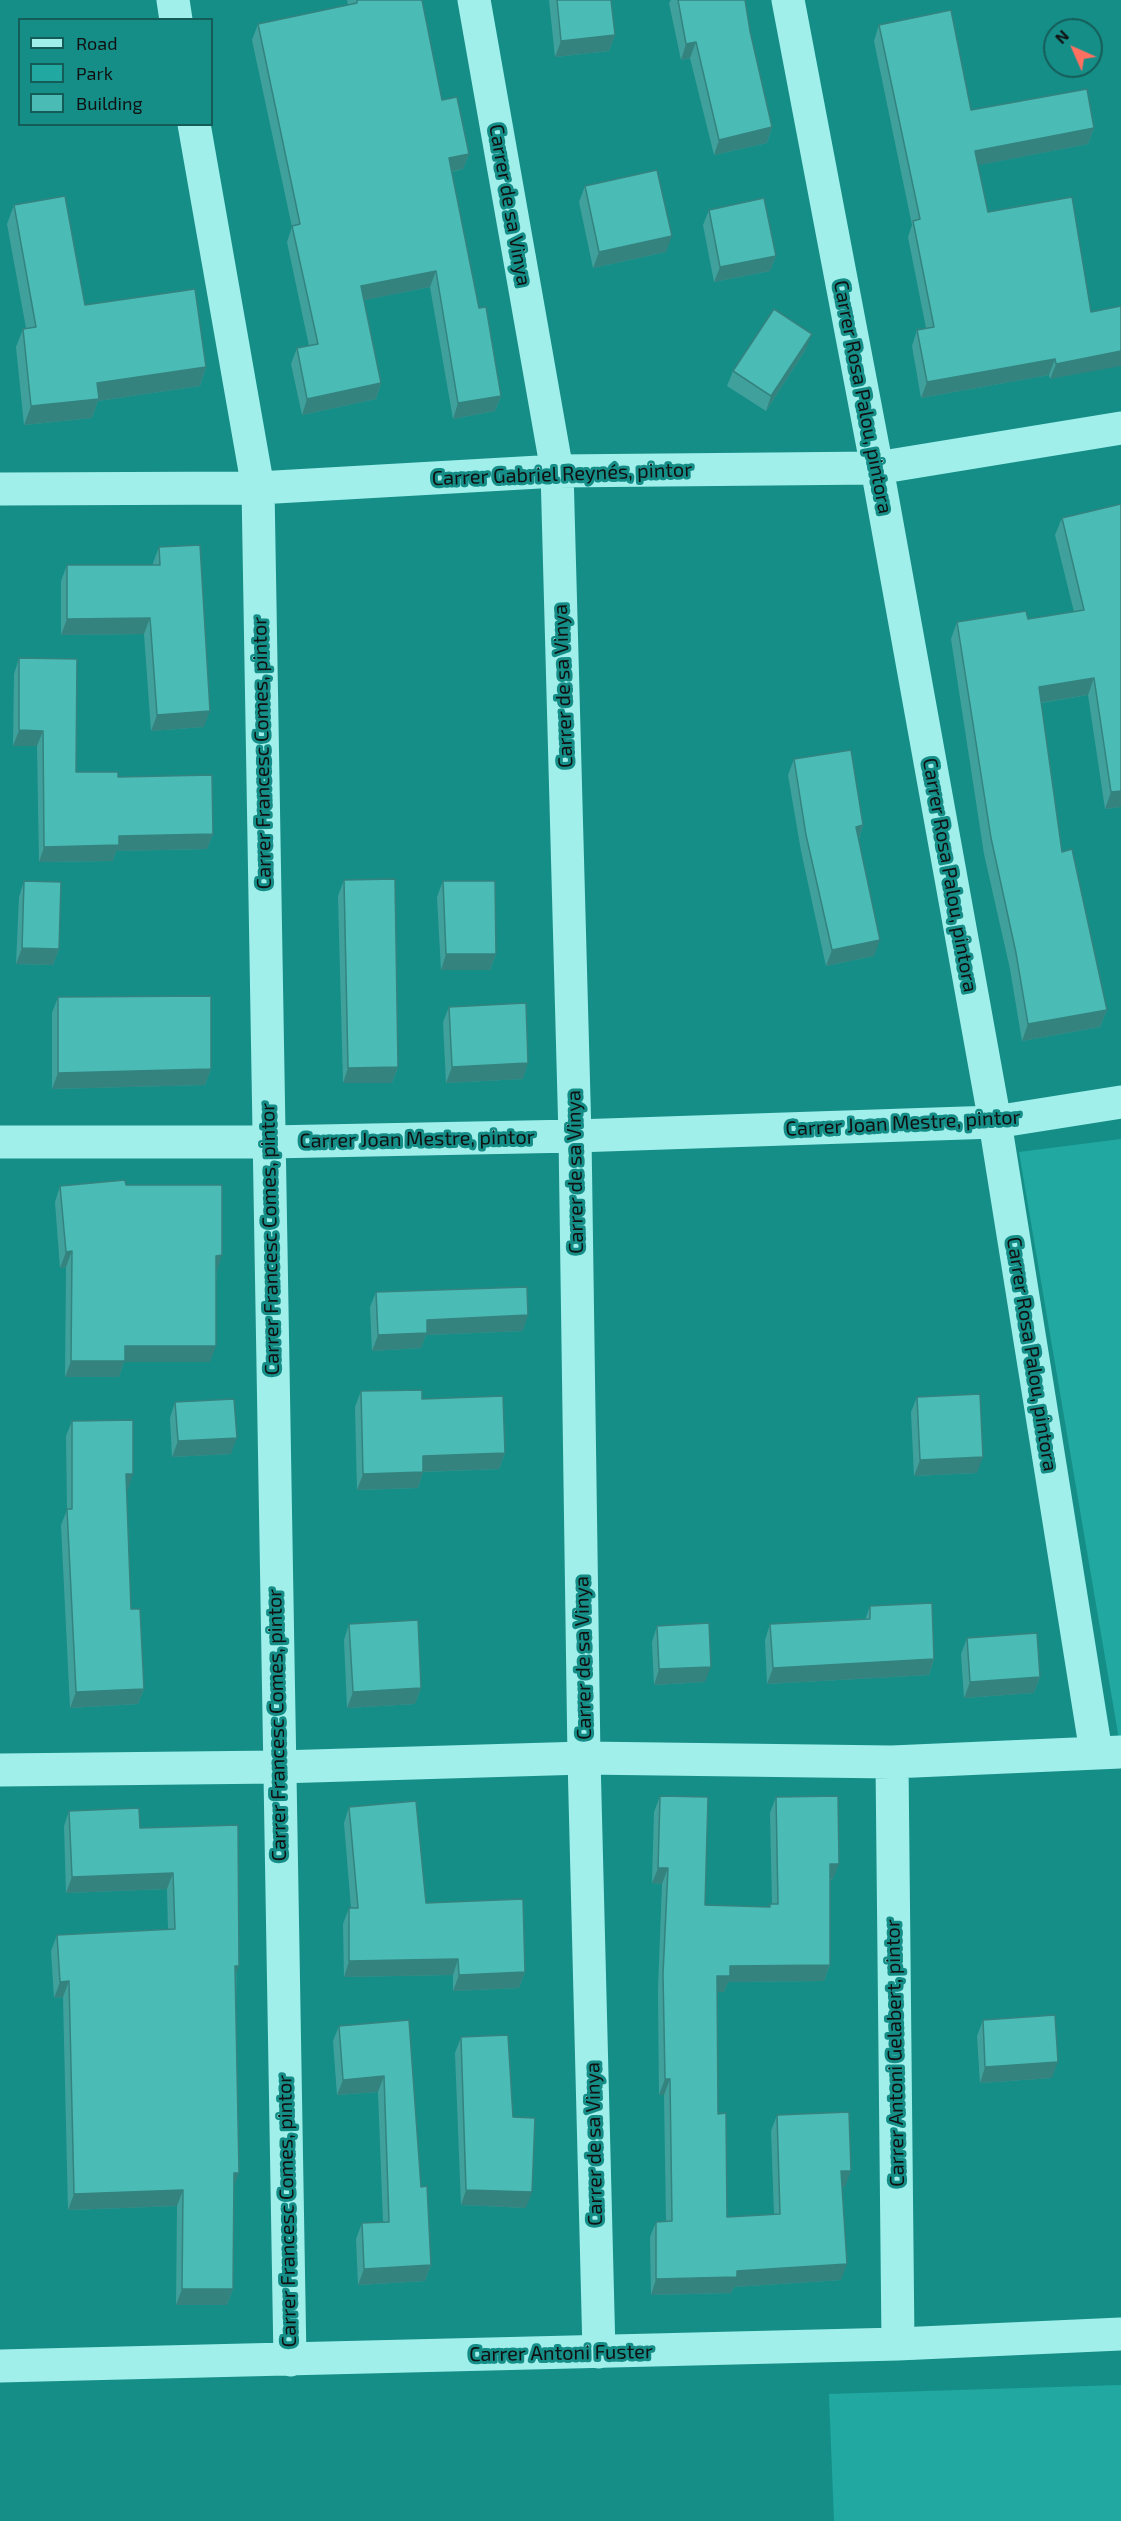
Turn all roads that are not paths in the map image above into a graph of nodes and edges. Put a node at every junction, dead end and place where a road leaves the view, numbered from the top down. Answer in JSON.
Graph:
{"nodes":[{"id":1,"x":173,"y":0,"type":"edge"},
{"id":2,"x":474,"y":0,"type":"edge"},
{"id":3,"x":788,"y":0,"type":"edge"},
{"id":4,"x":176,"y":18,"type":"edge"},
{"id":5,"x":194,"y":126,"type":"edge"},
{"id":6,"x":1121,"y":428,"type":"edge"},
{"id":7,"x":877,"y":468,"type":"junction"},
{"id":8,"x":557,"y":471,"type":"junction"},
{"id":9,"x":258,"y":488,"type":"junction"},
{"id":10,"x":0,"y":489,"type":"edge"},
{"id":11,"x":1121,"y":1102,"type":"edge"},
{"id":12,"x":995,"y":1122,"type":"junction"},
{"id":13,"x":575,"y":1136,"type":"junction"},
{"id":14,"x":0,"y":1142,"type":"edge"},
{"id":15,"x":268,"y":1142,"type":"junction"},
{"id":16,"x":1109,"y":1752,"type":"edge"},
{"id":17,"x":584,"y":1758,"type":"junction"},
{"id":18,"x":892,"y":1762,"type":"junction"},
{"id":19,"x":278,"y":1767,"type":"junction"},
{"id":20,"x":0,"y":1770,"type":"edge"},
{"id":21,"x":1121,"y":2334,"type":"edge"},
{"id":22,"x":898,"y":2344,"type":"junction"},
{"id":23,"x":599,"y":2352,"type":"junction"},
{"id":24,"x":290,"y":2360,"type":"junction"},
{"id":25,"x":0,"y":2366,"type":"edge"}],
"edges":[{"from":1,"to":4,"type":"street"},
{"from":2,"to":8,"type":"street","name":"Carrer de sa Vinya"},
{"from":3,"to":7,"type":"street","name":"Carrer Rosa Palou, pintora"},
{"from":5,"to":9,"type":"street","name":"Carrer Francesc Comes, pintor"},
{"from":6,"to":7,"type":"street","name":"Carrer Gabriel Reynés, pintor"},
{"from":7,"to":8,"type":"street","name":"Carrer Gabriel Reynés, pintor"},
{"from":7,"to":12,"type":"street","name":"Carrer Rosa Palou, pintora"},
{"from":8,"to":9,"type":"street","name":"Carrer Gabriel Reynés, pintor"},
{"from":8,"to":13,"type":"street","name":"Carrer de sa Vinya"},
{"from":9,"to":10,"type":"street","name":"Carrer Gabriel Reynés, pintor"},
{"from":9,"to":15,"type":"street","name":"Carrer Francesc Comes, pintor"},
{"from":11,"to":12,"type":"street","name":"Carrer Joan Mestre, pintor"},
{"from":12,"to":13,"type":"street","name":"Carrer Joan Mestre, pintor"},
{"from":12,"to":16,"type":"street","name":"Carrer Rosa Palou, pintora"},
{"from":13,"to":15,"type":"street","name":"Carrer Joan Mestre, pintor"},
{"from":13,"to":17,"type":"street","name":"Carrer de sa Vinya"},
{"from":14,"to":15,"type":"street","name":"Carrer Joan Mestre, pintor"},
{"from":15,"to":19,"type":"street","name":"Carrer Francesc Comes, pintor"},
{"from":16,"to":18,"type":"street"},
{"from":17,"to":18,"type":"street"},
{"from":17,"to":19,"type":"street"},
{"from":17,"to":23,"type":"street","name":"Carrer de sa Vinya"},
{"from":18,"to":22,"type":"street","name":"Carrer Antoni Gelabert, pintor"},
{"from":19,"to":20,"type":"street"},
{"from":19,"to":24,"type":"street","name":"Carrer Francesc Comes, pintor"},
{"from":21,"to":22,"type":"street","name":"Carrer Antoni Fuster"},
{"from":22,"to":23,"type":"street","name":"Carrer Antoni Fuster"},
{"from":23,"to":24,"type":"street","name":"Carrer Antoni Fuster"},
{"from":24,"to":25,"type":"street","name":"Carrer Antoni Fuster"}]}
